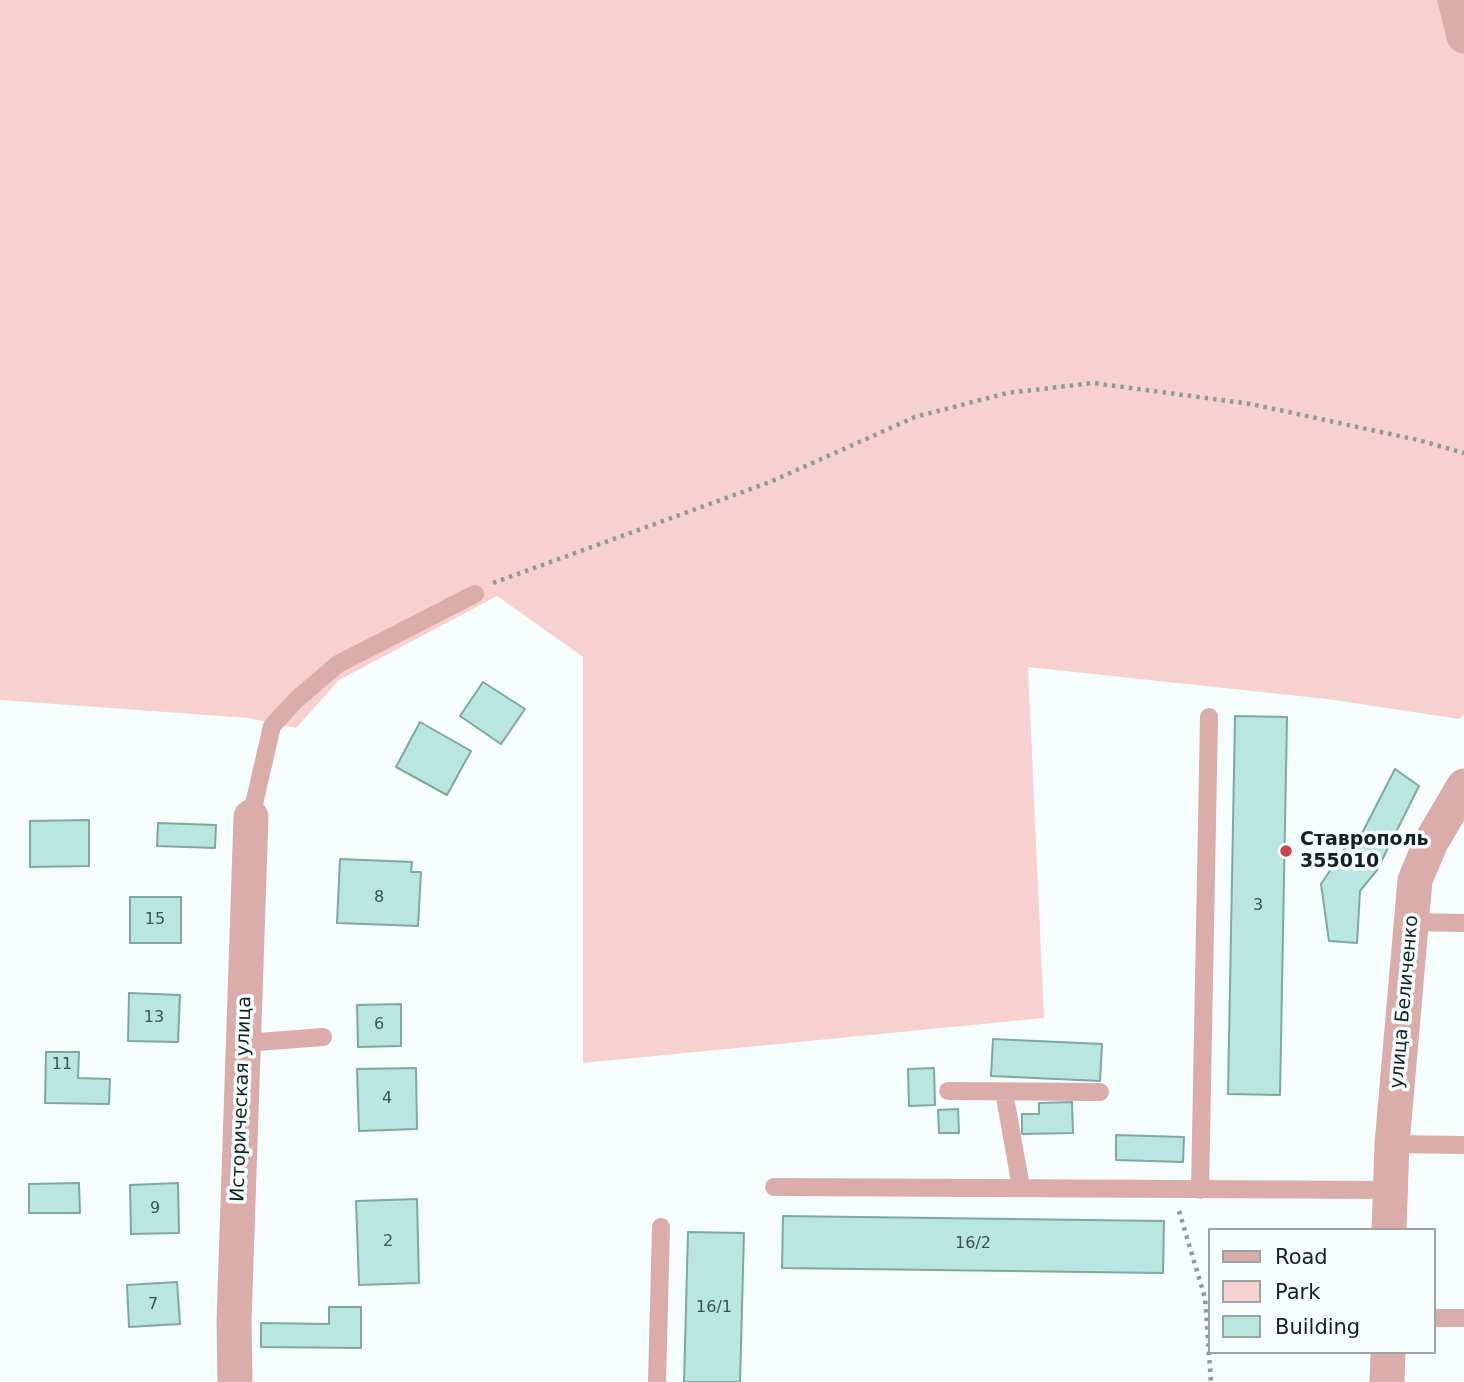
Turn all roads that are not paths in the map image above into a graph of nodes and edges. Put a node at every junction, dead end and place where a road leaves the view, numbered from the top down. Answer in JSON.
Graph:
{"nodes":[{"id":1,"x":1455,"y":0,"type":"edge"},
{"id":2,"x":1464,"y":36,"type":"edge"},
{"id":3,"x":475,"y":594,"type":"road end"},
{"id":4,"x":1209,"y":717,"type":"dead end"},
{"id":5,"x":1464,"y":786,"type":"edge"},
{"id":6,"x":251,"y":817,"type":"joint"},
{"id":7,"x":1412,"y":922,"type":"junction"},
{"id":8,"x":1464,"y":923,"type":"edge"},
{"id":9,"x":323,"y":1037,"type":"dead end"},
{"id":10,"x":245,"y":1043,"type":"junction"},
{"id":11,"x":948,"y":1091,"type":"dead end"},
{"id":12,"x":1004,"y":1092,"type":"junction"},
{"id":13,"x":1100,"y":1092,"type":"dead end"},
{"id":14,"x":1392,"y":1144,"type":"junction"},
{"id":15,"x":1464,"y":1145,"type":"edge"},
{"id":16,"x":774,"y":1187,"type":"dead end"},
{"id":17,"x":1021,"y":1187,"type":"junction"},
{"id":18,"x":1200,"y":1190,"type":"junction"},
{"id":19,"x":1390,"y":1190,"type":"junction"},
{"id":20,"x":661,"y":1227,"type":"dead end"},
{"id":21,"x":1389,"y":1228,"type":"edge"},
{"id":22,"x":1436,"y":1318,"type":"edge"},
{"id":23,"x":1464,"y":1318,"type":"edge"},
{"id":24,"x":1388,"y":1354,"type":"edge"},
{"id":25,"x":235,"y":1382,"type":"edge"},
{"id":26,"x":657,"y":1382,"type":"edge"},
{"id":27,"x":1387,"y":1382,"type":"edge"}],
"edges":[{"from":1,"to":2,"type":"street"},
{"from":3,"to":6,"type":"lane"},
{"from":4,"to":18,"type":"lane"},
{"from":5,"to":7,"type":"street","name":"улица Беличенко"},
{"from":6,"to":10,"type":"street","name":"Историческая улица"},
{"from":7,"to":8,"type":"lane"},
{"from":7,"to":14,"type":"street","name":"улица Беличенко"},
{"from":9,"to":10,"type":"lane"},
{"from":10,"to":25,"type":"street","name":"Историческая улица"},
{"from":11,"to":12,"type":"lane"},
{"from":12,"to":13,"type":"lane"},
{"from":12,"to":17,"type":"lane"},
{"from":14,"to":15,"type":"lane"},
{"from":14,"to":19,"type":"street","name":"улица Беличенко"},
{"from":16,"to":17,"type":"lane"},
{"from":17,"to":18,"type":"lane"},
{"from":18,"to":19,"type":"lane"},
{"from":19,"to":21,"type":"street","name":"улица Беличенко"},
{"from":20,"to":26,"type":"lane"},
{"from":22,"to":23,"type":"lane"},
{"from":24,"to":27,"type":"street"}]}
